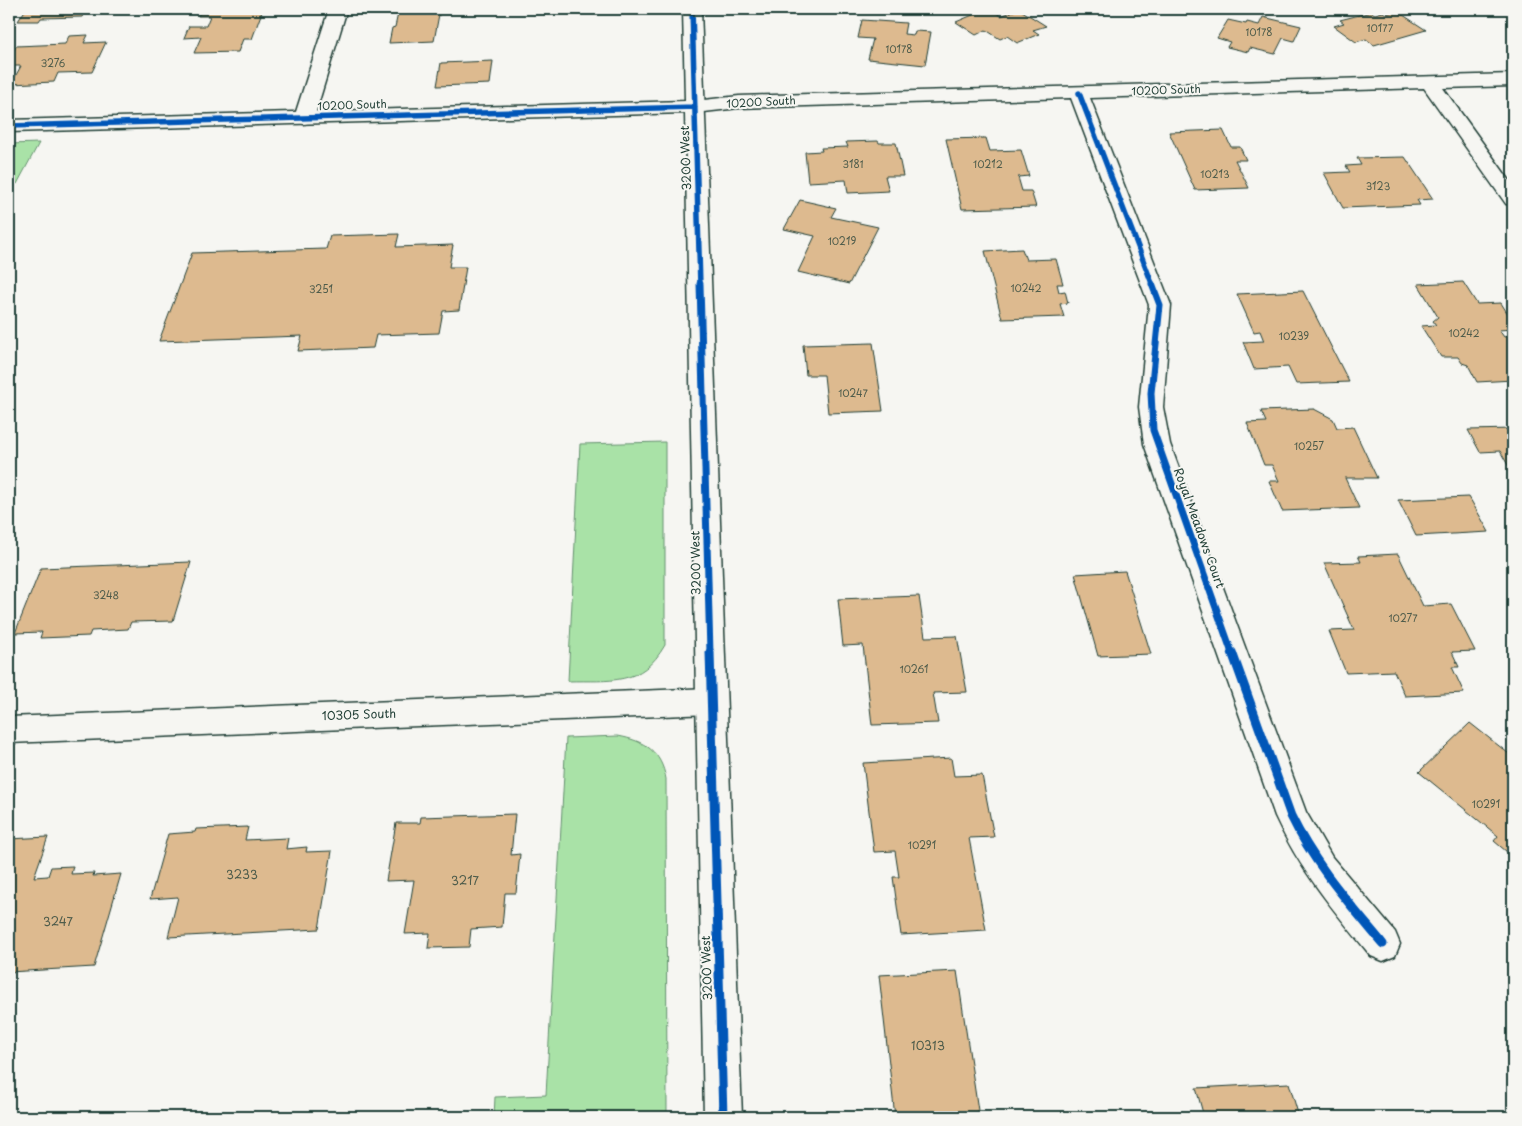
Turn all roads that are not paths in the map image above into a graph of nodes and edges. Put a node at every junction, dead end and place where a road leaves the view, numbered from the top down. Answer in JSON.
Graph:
{"nodes":[{"id":1,"x":338,"y":9,"type":"edge"},
{"id":2,"x":692,"y":9,"type":"edge"},
{"id":3,"x":1513,"y":80,"type":"edge"},
{"id":4,"x":1430,"y":83,"type":"junction"},
{"id":5,"x":1078,"y":93,"type":"junction"},
{"id":6,"x":695,"y":107,"type":"junction"},
{"id":7,"x":304,"y":118,"type":"junction"},
{"id":8,"x":9,"y":126,"type":"edge"},
{"id":9,"x":1513,"y":199,"type":"edge"},
{"id":10,"x":710,"y":701,"type":"junction"},
{"id":11,"x":9,"y":730,"type":"edge"},
{"id":12,"x":1383,"y":944,"type":"dead end"},
{"id":13,"x":723,"y":1117,"type":"edge"}],
"edges":[{"from":1,"to":7,"type":"street"},
{"from":2,"to":6,"type":"street","name":"3200 West"},
{"from":3,"to":4,"type":"street","name":"10200 South"},
{"from":4,"to":5,"type":"street","name":"10200 South"},
{"from":4,"to":9,"type":"street"},
{"from":5,"to":6,"type":"street","name":"10200 South"},
{"from":5,"to":12,"type":"street","name":"Royal Meadows Court"},
{"from":6,"to":7,"type":"street","name":"10200 South"},
{"from":6,"to":10,"type":"street","name":"3200 West"},
{"from":7,"to":8,"type":"street","name":"10200 South"},
{"from":10,"to":11,"type":"street","name":"10305 South"},
{"from":10,"to":13,"type":"street","name":"3200 West"}]}
